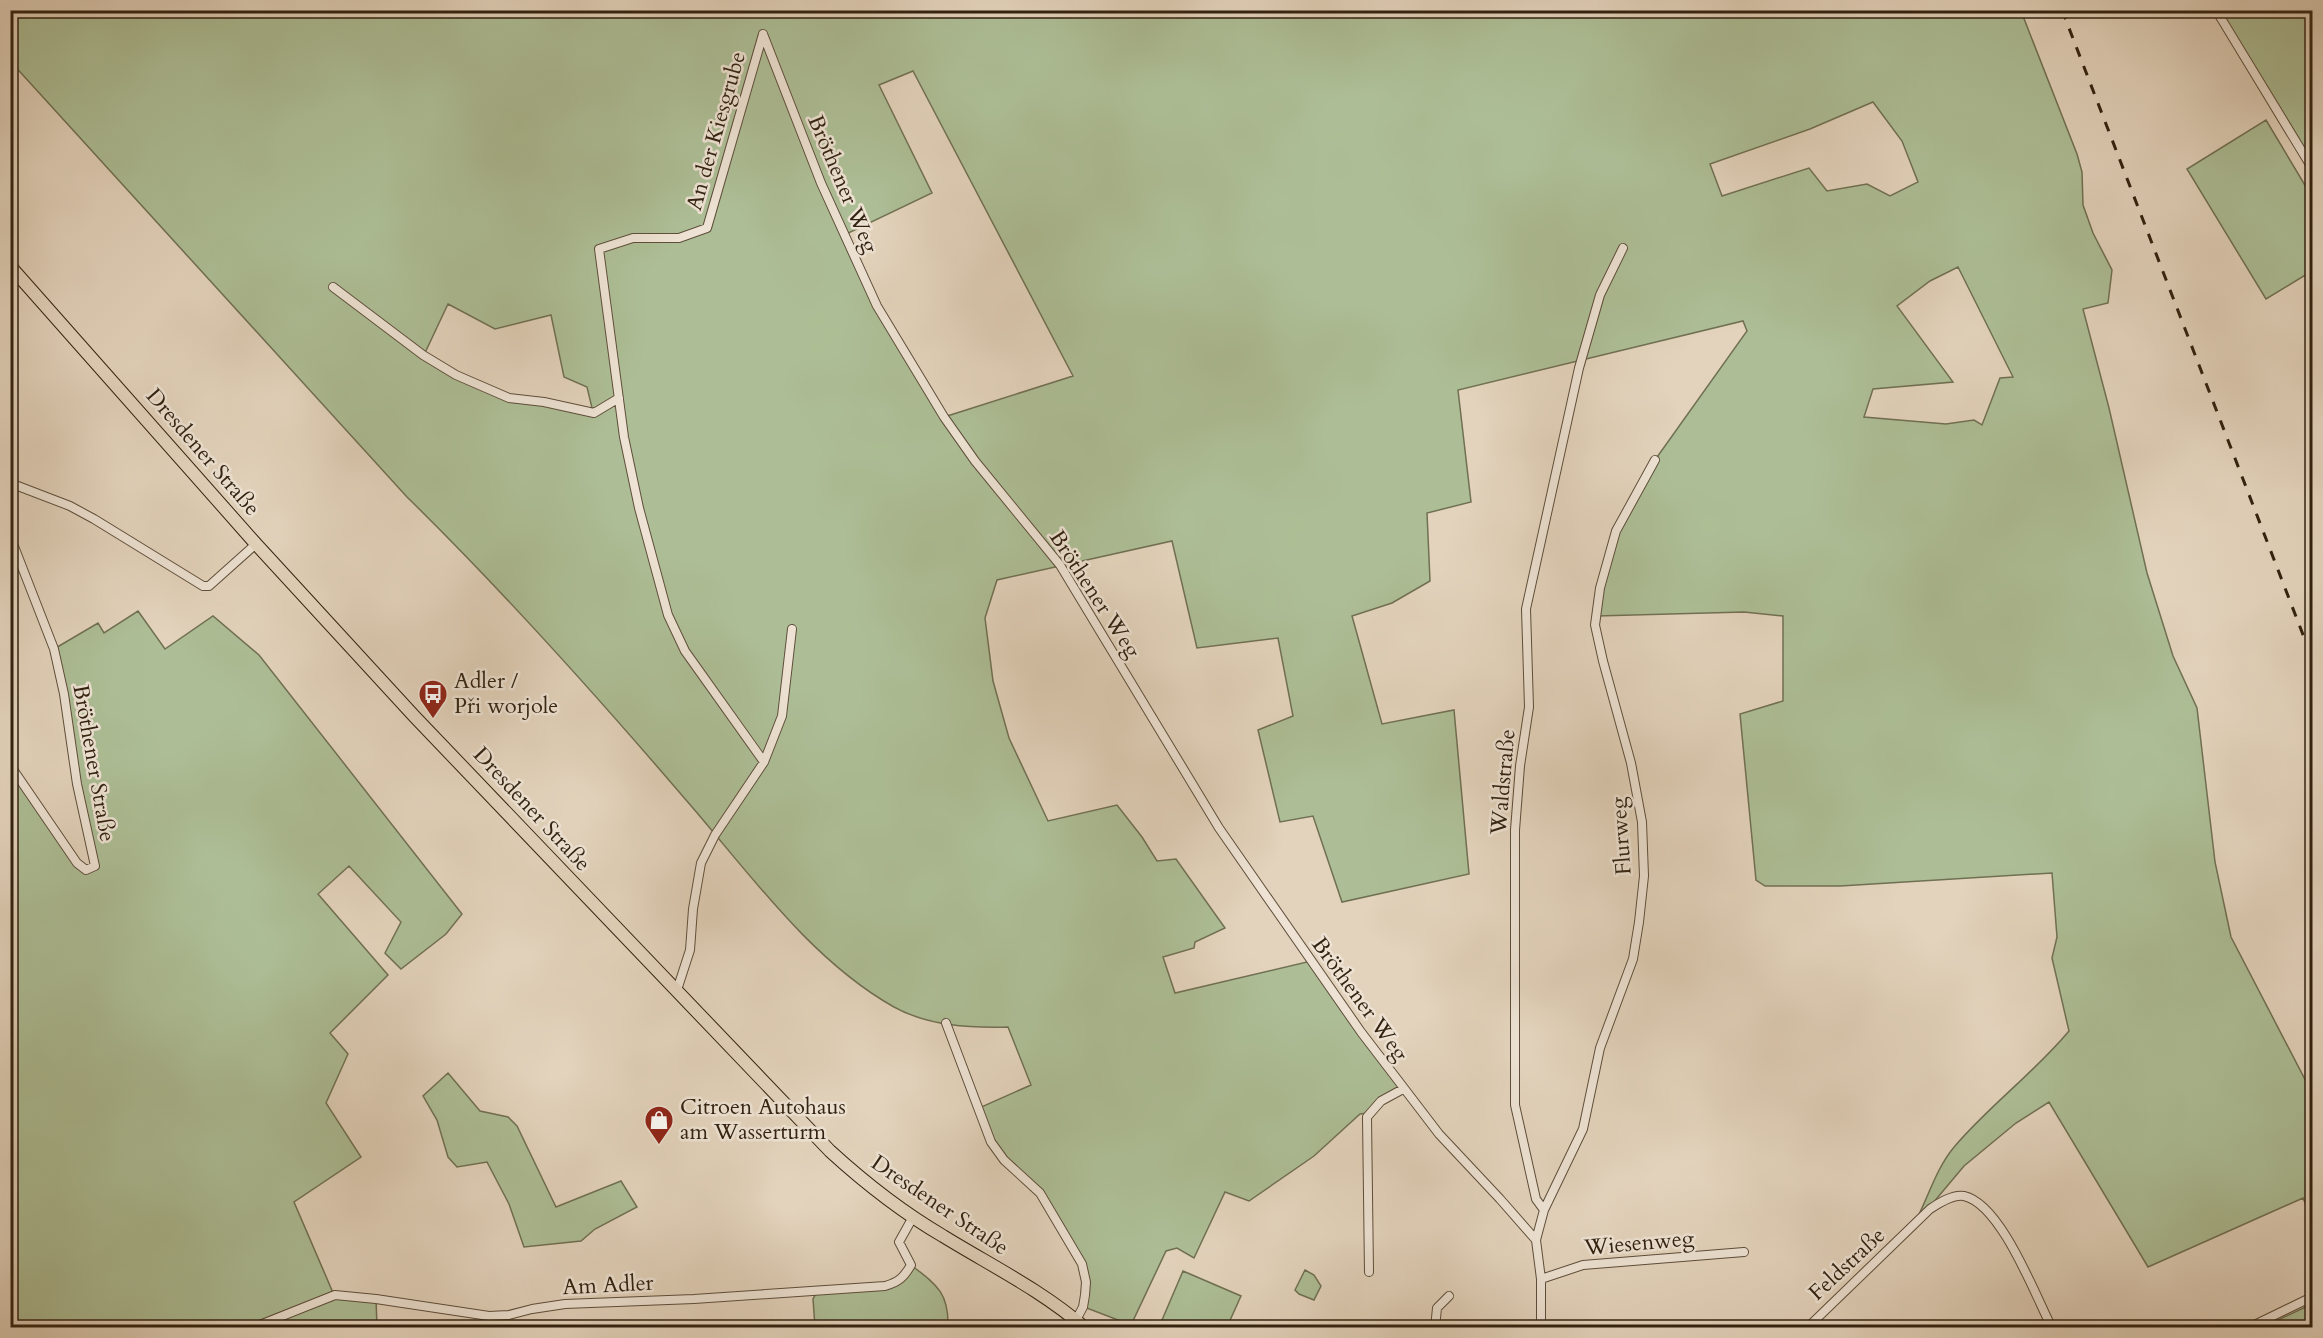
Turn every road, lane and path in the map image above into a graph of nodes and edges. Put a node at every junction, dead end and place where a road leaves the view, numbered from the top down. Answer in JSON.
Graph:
{"nodes":[{"id":1,"x":2216,"y":10,"type":"edge"},
{"id":2,"x":763,"y":34,"type":"joint"},
{"id":3,"x":2313,"y":168,"type":"edge"},
{"id":4,"x":1623,"y":248,"type":"dead end"},
{"id":5,"x":10,"y":266,"type":"edge"},
{"id":6,"x":333,"y":287,"type":"dead end"},
{"id":7,"x":619,"y":398,"type":"junction"},
{"id":8,"x":1655,"y":460,"type":"dead end"},
{"id":9,"x":10,"y":483,"type":"edge"},
{"id":10,"x":10,"y":536,"type":"edge"},
{"id":11,"x":256,"y":544,"type":"junction"},
{"id":12,"x":792,"y":629,"type":"dead end"},
{"id":13,"x":764,"y":762,"type":"junction"},
{"id":14,"x":10,"y":765,"type":"edge"},
{"id":15,"x":677,"y":990,"type":"junction"},
{"id":16,"x":946,"y":1023,"type":"dead end"},
{"id":17,"x":1403,"y":1089,"type":"junction"},
{"id":18,"x":1544,"y":1210,"type":"junction"},
{"id":19,"x":913,"y":1217,"type":"junction"},
{"id":20,"x":1536,"y":1240,"type":"junction"},
{"id":21,"x":1743,"y":1252,"type":"dead end"},
{"id":22,"x":1368,"y":1272,"type":"dead end"},
{"id":23,"x":1541,"y":1279,"type":"junction"},
{"id":24,"x":1449,"y":1296,"type":"dead end"},
{"id":25,"x":2313,"y":1297,"type":"edge"},
{"id":26,"x":1081,"y":1324,"type":"edge"},
{"id":27,"x":252,"y":1328,"type":"edge"},
{"id":28,"x":1435,"y":1328,"type":"edge"},
{"id":29,"x":1541,"y":1328,"type":"edge"},
{"id":30,"x":1807,"y":1328,"type":"edge"},
{"id":31,"x":2052,"y":1328,"type":"edge"},
{"id":32,"x":2248,"y":1328,"type":"edge"}],
"edges":[{"from":1,"to":3,"type":"street"},
{"from":2,"to":7,"type":"street","name":"An der Kiesgrube"},
{"from":2,"to":17,"type":"street","name":"Bröthener Weg"},
{"from":4,"to":18,"type":"street","name":"Waldstraße"},
{"from":5,"to":11,"type":"main road","name":"Dresdener Straße"},
{"from":6,"to":7,"type":"street"},
{"from":7,"to":13,"type":"street","name":"An der Kiesgrube"},
{"from":8,"to":18,"type":"street","name":"Flurweg"},
{"from":9,"to":11,"type":"street"},
{"from":10,"to":14,"type":"street","name":"Bröthener Straße"},
{"from":11,"to":15,"type":"main road","name":"Dresdener Straße"},
{"from":12,"to":13,"type":"street"},
{"from":13,"to":15,"type":"street"},
{"from":15,"to":19,"type":"main road","name":"Dresdener Straße"},
{"from":16,"to":26,"type":"street","name":"Dresdener Straße"},
{"from":17,"to":20,"type":"street","name":"Bröthener Weg"},
{"from":17,"to":22,"type":"street","name":"Bröthener Weg"},
{"from":18,"to":20,"type":"street"},
{"from":19,"to":26,"type":"main road","name":"Dresdener Straße"},
{"from":19,"to":27,"type":"street","name":"Am Adler"},
{"from":20,"to":23,"type":"street"},
{"from":21,"to":23,"type":"street","name":"Wiesenweg"},
{"from":23,"to":29,"type":"street"},
{"from":24,"to":28,"type":"street"},
{"from":25,"to":32,"type":"street"},
{"from":30,"to":31,"type":"street","name":"Feldstraße"}]}
